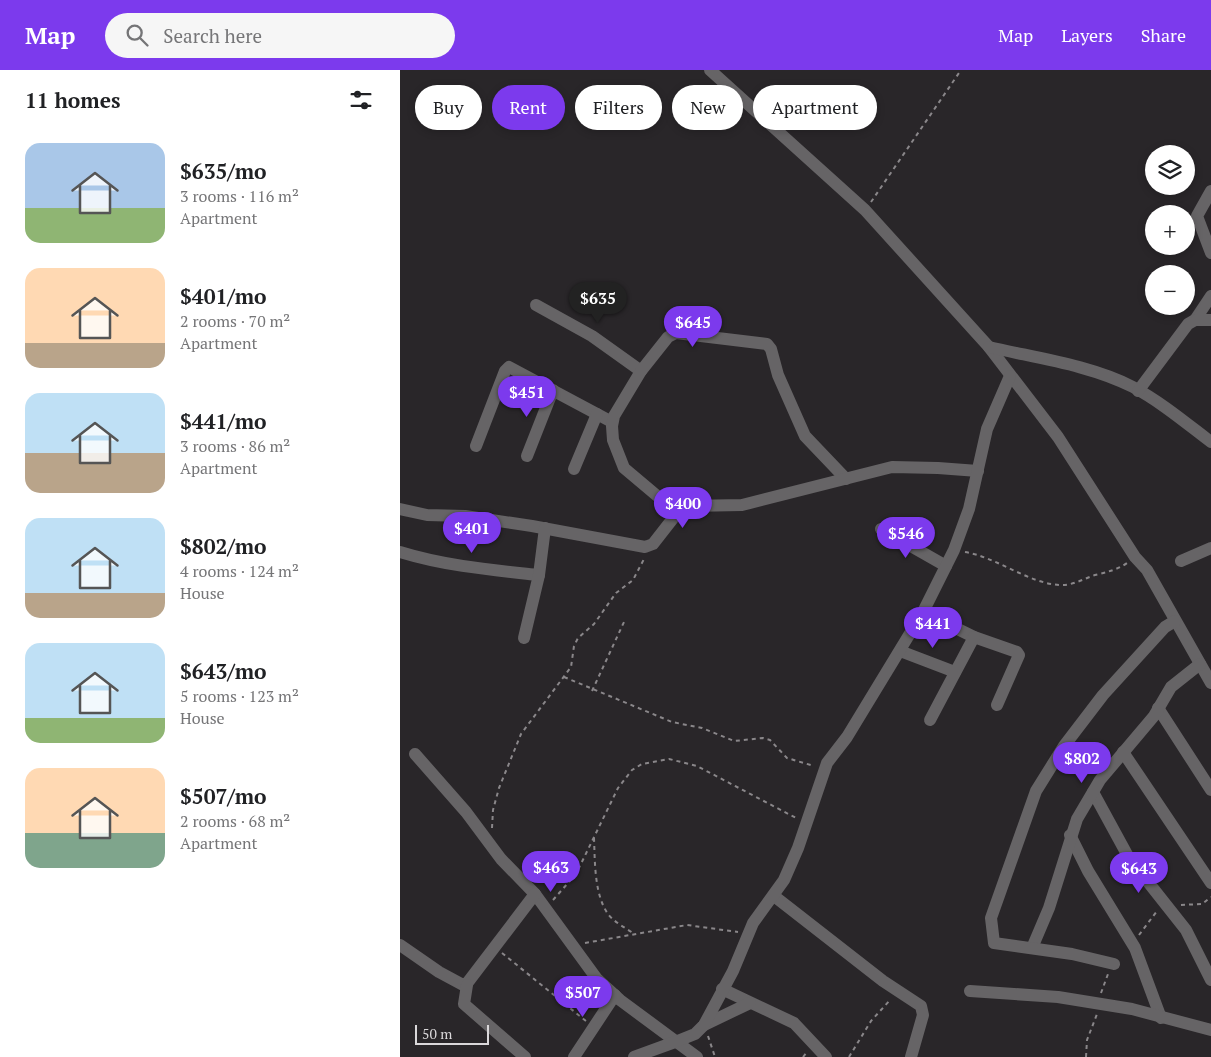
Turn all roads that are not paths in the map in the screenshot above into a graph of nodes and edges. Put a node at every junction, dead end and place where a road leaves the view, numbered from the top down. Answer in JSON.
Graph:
{"nodes":[{"id":1,"x":710,"y":70,"type":"edge"},
{"id":2,"x":1211,"y":191,"type":"edge"},
{"id":3,"x":1211,"y":253,"type":"edge"},
{"id":4,"x":1211,"y":296,"type":"edge"},
{"id":5,"x":536,"y":305,"type":"dead end"},
{"id":6,"x":1195,"y":320,"type":"junction"},
{"id":7,"x":1211,"y":320,"type":"edge"},
{"id":8,"x":989,"y":347,"type":"junction"},
{"id":9,"x":641,"y":371,"type":"junction"},
{"id":10,"x":1010,"y":376,"type":"junction"},
{"id":11,"x":553,"y":390,"type":"junction"},
{"id":12,"x":1138,"y":391,"type":"junction"},
{"id":13,"x":597,"y":414,"type":"junction"},
{"id":14,"x":612,"y":422,"type":"junction"},
{"id":15,"x":1211,"y":442,"type":"edge"},
{"id":16,"x":476,"y":446,"type":"dead end"},
{"id":17,"x":527,"y":456,"type":"dead end"},
{"id":18,"x":574,"y":469,"type":"dead end"},
{"id":19,"x":978,"y":471,"type":"junction"},
{"id":20,"x":846,"y":479,"type":"junction"},
{"id":21,"x":698,"y":504,"type":"junction"},
{"id":22,"x":400,"y":509,"type":"edge"},
{"id":23,"x":545,"y":528,"type":"junction"},
{"id":24,"x":881,"y":529,"type":"dead end"},
{"id":25,"x":1211,"y":548,"type":"edge"},
{"id":26,"x":400,"y":552,"type":"edge"},
{"id":27,"x":1181,"y":562,"type":"dead end"},
{"id":28,"x":946,"y":566,"type":"junction"},
{"id":29,"x":539,"y":575,"type":"junction"},
{"id":30,"x":923,"y":612,"type":"junction"},
{"id":31,"x":1175,"y":621,"type":"junction"},
{"id":32,"x":974,"y":637,"type":"junction"},
{"id":33,"x":524,"y":638,"type":"dead end"},
{"id":34,"x":900,"y":651,"type":"junction"},
{"id":35,"x":1200,"y":664,"type":"junction"},
{"id":36,"x":956,"y":672,"type":"junction"},
{"id":37,"x":1211,"y":683,"type":"edge"},
{"id":38,"x":996,"y":705,"type":"dead end"},
{"id":39,"x":1158,"y":708,"type":"junction"},
{"id":40,"x":930,"y":720,"type":"dead end"},
{"id":41,"x":1123,"y":752,"type":"junction"},
{"id":42,"x":415,"y":754,"type":"dead end"},
{"id":43,"x":1211,"y":790,"type":"edge"},
{"id":44,"x":1093,"y":792,"type":"junction"},
{"id":45,"x":1070,"y":835,"type":"junction"},
{"id":46,"x":1211,"y":883,"type":"edge"},
{"id":47,"x":535,"y":894,"type":"junction"},
{"id":48,"x":774,"y":896,"type":"junction"},
{"id":49,"x":400,"y":945,"type":"edge"},
{"id":50,"x":1032,"y":948,"type":"junction"},
{"id":51,"x":1114,"y":964,"type":"dead end"},
{"id":52,"x":1211,"y":980,"type":"edge"},
{"id":53,"x":467,"y":985,"type":"junction"},
{"id":54,"x":722,"y":990,"type":"junction"},
{"id":55,"x":970,"y":991,"type":"dead end"},
{"id":56,"x":615,"y":995,"type":"junction"},
{"id":57,"x":750,"y":1002,"type":"junction"},
{"id":58,"x":1161,"y":1018,"type":"junction"},
{"id":59,"x":706,"y":1024,"type":"junction"},
{"id":60,"x":1211,"y":1030,"type":"edge"},
{"id":61,"x":675,"y":1042,"type":"junction"},
{"id":62,"x":525,"y":1057,"type":"edge"},
{"id":63,"x":574,"y":1057,"type":"edge"},
{"id":64,"x":634,"y":1057,"type":"edge"},
{"id":65,"x":697,"y":1057,"type":"edge"},
{"id":66,"x":826,"y":1057,"type":"edge"},
{"id":67,"x":911,"y":1057,"type":"edge"}],
"edges":[{"from":1,"to":8,"type":"street"},
{"from":2,"to":3,"type":"street"},
{"from":4,"to":6,"type":"street"},
{"from":5,"to":9,"type":"street"},
{"from":6,"to":7,"type":"street"},
{"from":6,"to":12,"type":"street"},
{"from":8,"to":10,"type":"street"},
{"from":8,"to":12,"type":"street"},
{"from":9,"to":14,"type":"street"},
{"from":9,"to":20,"type":"street"},
{"from":10,"to":19,"type":"street"},
{"from":10,"to":31,"type":"street"},
{"from":11,"to":13,"type":"street"},
{"from":11,"to":16,"type":"street"},
{"from":11,"to":17,"type":"street"},
{"from":12,"to":15,"type":"street"},
{"from":13,"to":14,"type":"street"},
{"from":13,"to":18,"type":"street"},
{"from":14,"to":21,"type":"street"},
{"from":19,"to":20,"type":"street"},
{"from":19,"to":28,"type":"street"},
{"from":20,"to":21,"type":"street"},
{"from":21,"to":23,"type":"street"},
{"from":22,"to":23,"type":"street"},
{"from":23,"to":29,"type":"street"},
{"from":24,"to":28,"type":"street"},
{"from":25,"to":27,"type":"street"},
{"from":26,"to":29,"type":"street"},
{"from":28,"to":30,"type":"street"},
{"from":29,"to":33,"type":"street"},
{"from":30,"to":32,"type":"street"},
{"from":30,"to":34,"type":"street"},
{"from":31,"to":35,"type":"street"},
{"from":31,"to":50,"type":"street"},
{"from":32,"to":36,"type":"street"},
{"from":32,"to":38,"type":"street"},
{"from":34,"to":36,"type":"street"},
{"from":34,"to":48,"type":"street"},
{"from":35,"to":37,"type":"street"},
{"from":35,"to":39,"type":"street"},
{"from":36,"to":40,"type":"street"},
{"from":39,"to":41,"type":"street"},
{"from":39,"to":43,"type":"street"},
{"from":41,"to":44,"type":"street"},
{"from":41,"to":46,"type":"street"},
{"from":42,"to":47,"type":"street"},
{"from":44,"to":45,"type":"street"},
{"from":44,"to":52,"type":"street"},
{"from":45,"to":50,"type":"street"},
{"from":45,"to":58,"type":"street"},
{"from":47,"to":53,"type":"street"},
{"from":47,"to":56,"type":"street"},
{"from":48,"to":54,"type":"street"},
{"from":48,"to":67,"type":"street"},
{"from":49,"to":53,"type":"street"},
{"from":50,"to":51,"type":"street"},
{"from":53,"to":62,"type":"street"},
{"from":54,"to":57,"type":"street"},
{"from":54,"to":59,"type":"street"},
{"from":55,"to":58,"type":"street"},
{"from":56,"to":61,"type":"street"},
{"from":56,"to":63,"type":"street"},
{"from":57,"to":59,"type":"street"},
{"from":57,"to":66,"type":"street"},
{"from":58,"to":60,"type":"street"},
{"from":59,"to":61,"type":"street"},
{"from":61,"to":64,"type":"street"},
{"from":61,"to":65,"type":"street"}]}
